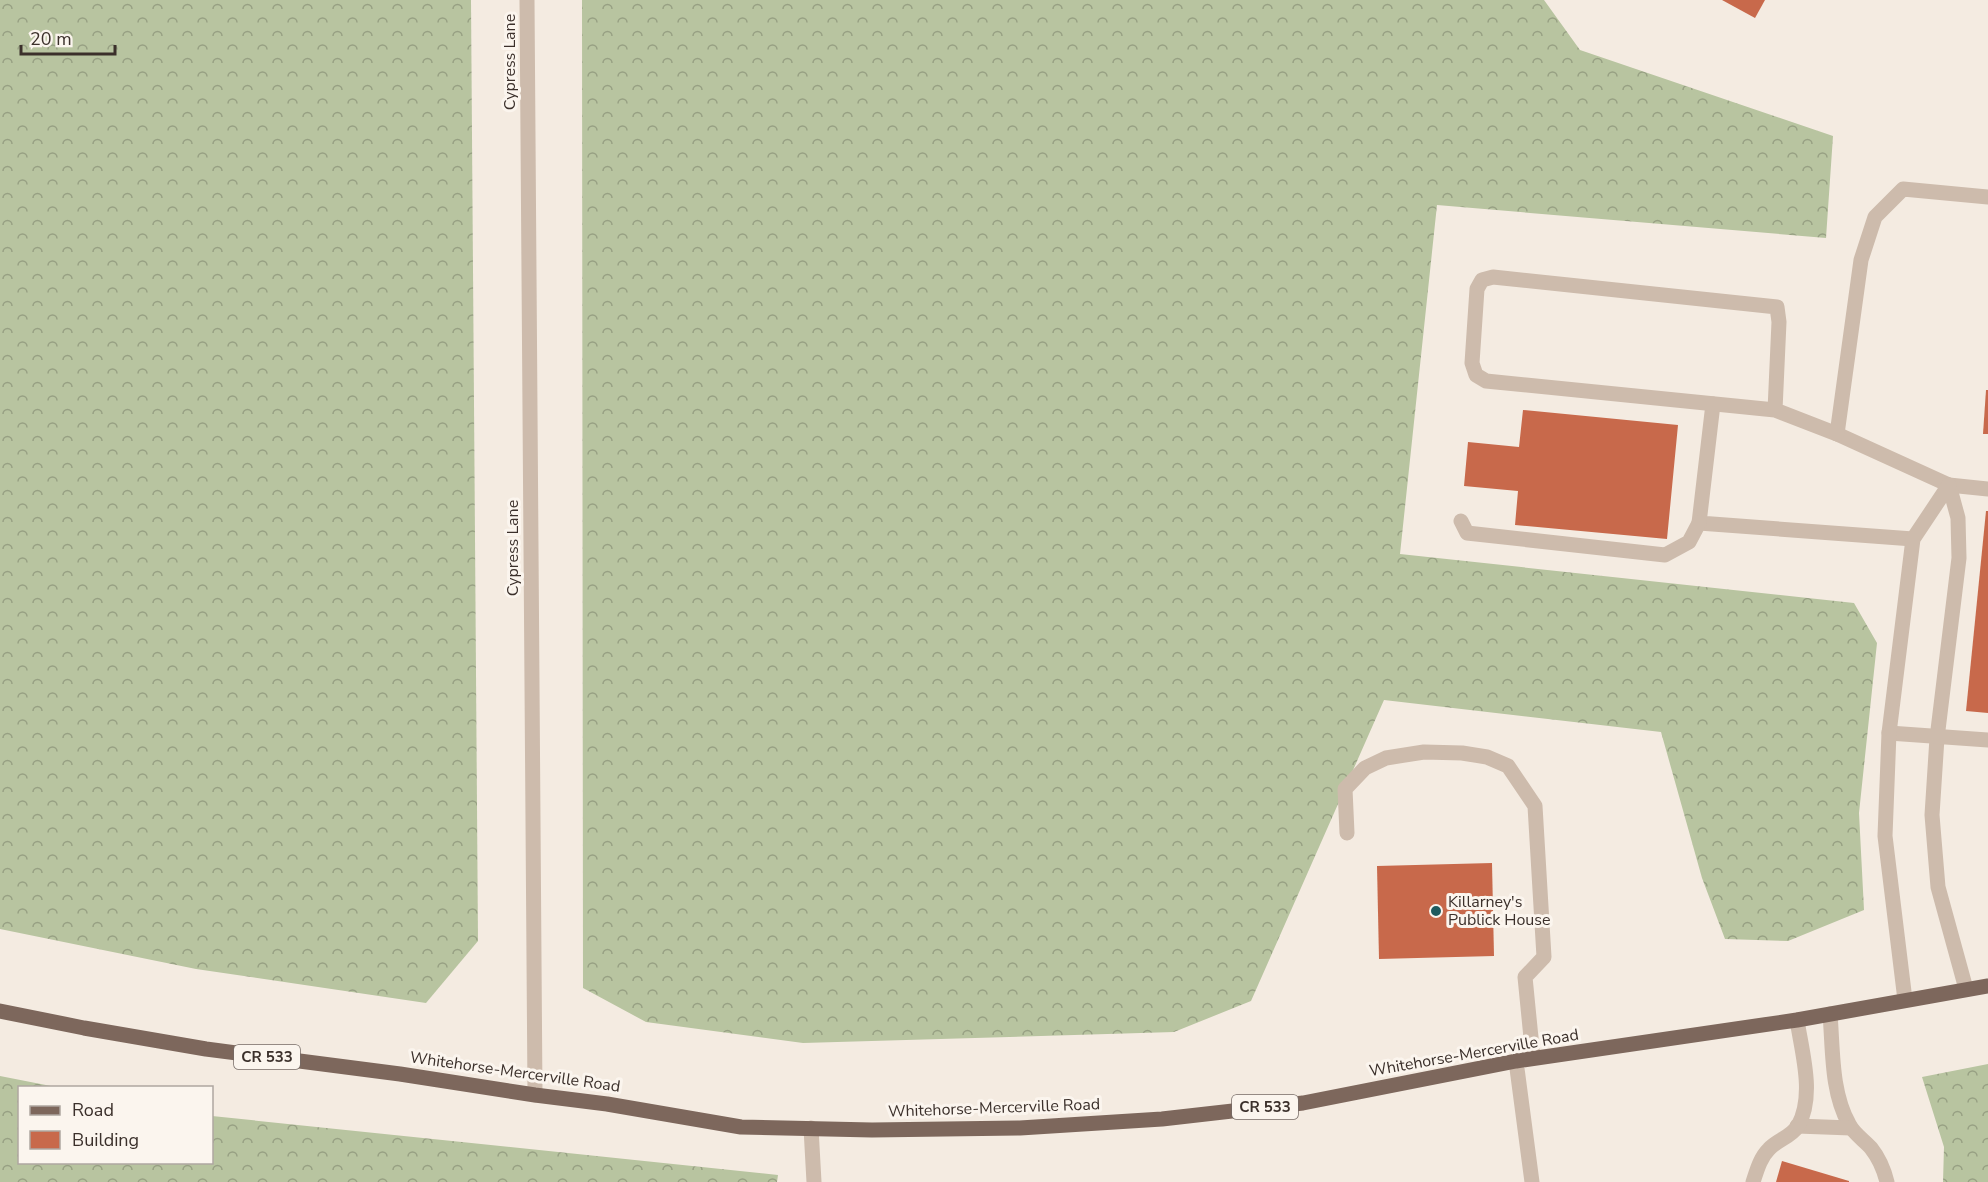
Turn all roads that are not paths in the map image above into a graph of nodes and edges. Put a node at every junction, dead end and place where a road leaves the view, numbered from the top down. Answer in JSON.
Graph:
{"nodes":[{"id":1,"x":527,"y":0,"type":"edge"},
{"id":2,"x":1988,"y":197,"type":"edge"},
{"id":3,"x":1713,"y":404,"type":"junction"},
{"id":4,"x":1775,"y":410,"type":"junction"},
{"id":5,"x":1837,"y":434,"type":"junction"},
{"id":6,"x":1949,"y":485,"type":"junction"},
{"id":7,"x":1988,"y":489,"type":"edge"},
{"id":8,"x":1461,"y":521,"type":"dead end"},
{"id":9,"x":1699,"y":523,"type":"junction"},
{"id":10,"x":1913,"y":539,"type":"junction"},
{"id":11,"x":1889,"y":733,"type":"junction"},
{"id":12,"x":1937,"y":738,"type":"junction"},
{"id":13,"x":1988,"y":740,"type":"edge"},
{"id":14,"x":1347,"y":833,"type":"dead end"},
{"id":15,"x":1988,"y":986,"type":"edge"},
{"id":16,"x":1966,"y":989,"type":"junction"},
{"id":17,"x":1905,"y":1000,"type":"junction"},
{"id":18,"x":0,"y":1011,"type":"edge"},
{"id":19,"x":1830,"y":1014,"type":"junction"},
{"id":20,"x":1797,"y":1020,"type":"junction"},
{"id":21,"x":1533,"y":1058,"type":"junction"},
{"id":22,"x":1516,"y":1061,"type":"junction"},
{"id":23,"x":535,"y":1095,"type":"junction"},
{"id":24,"x":1797,"y":1126,"type":"junction"},
{"id":25,"x":811,"y":1128,"type":"junction"},
{"id":26,"x":1851,"y":1128,"type":"junction"},
{"id":27,"x":814,"y":1182,"type":"edge"},
{"id":28,"x":1532,"y":1182,"type":"edge"},
{"id":29,"x":1753,"y":1182,"type":"edge"},
{"id":30,"x":1887,"y":1182,"type":"edge"}],
"edges":[{"from":1,"to":23,"type":"street","name":"Cypress Lane"},
{"from":2,"to":5,"type":"street"},
{"from":3,"to":4,"type":"street"},
{"from":3,"to":4,"type":"street"},
{"from":3,"to":9,"type":"street"},
{"from":4,"to":5,"type":"street"},
{"from":5,"to":6,"type":"street"},
{"from":6,"to":7,"type":"street"},
{"from":6,"to":10,"type":"street"},
{"from":6,"to":12,"type":"street"},
{"from":8,"to":9,"type":"street"},
{"from":9,"to":10,"type":"street"},
{"from":10,"to":11,"type":"street"},
{"from":11,"to":12,"type":"street"},
{"from":11,"to":17,"type":"street"},
{"from":12,"to":13,"type":"street"},
{"from":12,"to":16,"type":"street"},
{"from":14,"to":21,"type":"street"},
{"from":15,"to":16,"type":"main road","name":"Whitehorse-Mercerville Road","number":"CR 533"},
{"from":16,"to":17,"type":"main road","name":"Whitehorse-Mercerville Road","number":"CR 533"},
{"from":17,"to":19,"type":"main road","name":"Whitehorse-Mercerville Road","number":"CR 533"},
{"from":18,"to":23,"type":"main road","name":"Whitehorse-Mercerville Road","number":"CR 533"},
{"from":19,"to":20,"type":"main road","name":"Whitehorse-Mercerville Road","number":"CR 533"},
{"from":19,"to":26,"type":"street"},
{"from":20,"to":21,"type":"main road","name":"Whitehorse-Mercerville Road","number":"CR 533"},
{"from":20,"to":24,"type":"street"},
{"from":21,"to":22,"type":"main road","name":"Whitehorse-Mercerville Road","number":"CR 533"},
{"from":22,"to":25,"type":"main road","name":"Whitehorse-Mercerville Road","number":"CR 533"},
{"from":22,"to":28,"type":"street"},
{"from":23,"to":25,"type":"main road","name":"Whitehorse-Mercerville Road","number":"CR 533"},
{"from":24,"to":26,"type":"street"},
{"from":24,"to":29,"type":"street"},
{"from":25,"to":27,"type":"street"},
{"from":26,"to":30,"type":"street"}]}
